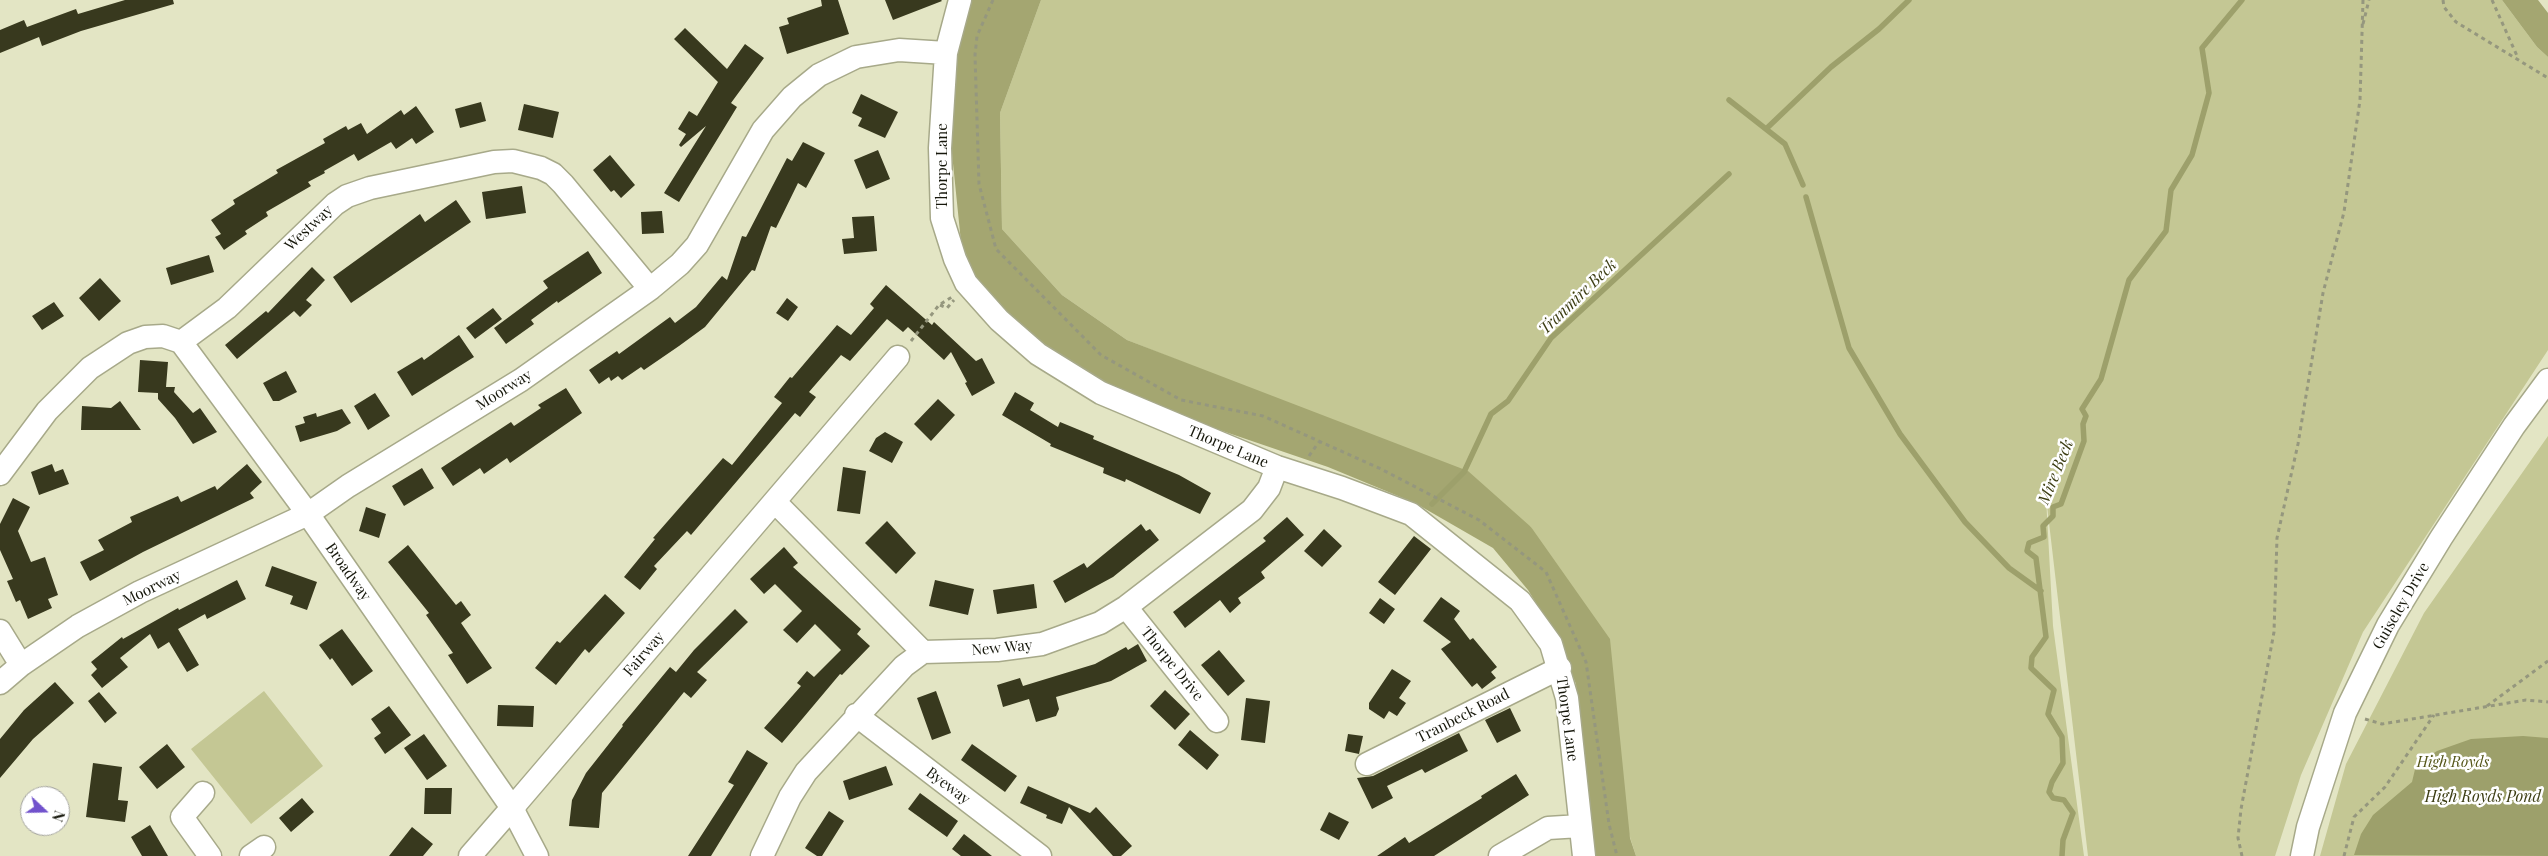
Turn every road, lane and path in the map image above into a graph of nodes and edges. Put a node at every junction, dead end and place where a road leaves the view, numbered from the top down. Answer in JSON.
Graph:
{"nodes":[{"id":1,"x":960,"y":0,"type":"edge"},
{"id":2,"x":993,"y":0,"type":"edge"},
{"id":3,"x":2363,"y":0,"type":"edge"},
{"id":4,"x":2369,"y":0,"type":"edge"},
{"id":5,"x":2444,"y":0,"type":"edge"},
{"id":6,"x":2492,"y":0,"type":"edge"},
{"id":7,"x":2361,"y":33,"type":"junction"},
{"id":8,"x":946,"y":53,"type":"junction"},
{"id":9,"x":2518,"y":58,"type":"junction"},
{"id":10,"x":2548,"y":78,"type":"edge"},
{"id":11,"x":650,"y":289,"type":"junction"},
{"id":12,"x":958,"y":294,"type":"dead end"},
{"id":13,"x":939,"y":305,"type":"junction"},
{"id":14,"x":951,"y":305,"type":"dead end"},
{"id":15,"x":181,"y":342,"type":"junction"},
{"id":16,"x":898,"y":358,"type":"joint"},
{"id":17,"x":2548,"y":380,"type":"edge"},
{"id":18,"x":1277,"y":467,"type":"junction"},
{"id":19,"x":0,"y":474,"type":"edge"},
{"id":20,"x":775,"y":502,"type":"junction"},
{"id":21,"x":1444,"y":502,"type":"dead end"},
{"id":22,"x":308,"y":514,"type":"junction"},
{"id":23,"x":1126,"y":608,"type":"junction"},
{"id":24,"x":0,"y":631,"type":"edge"},
{"id":25,"x":923,"y":652,"type":"junction"},
{"id":26,"x":2548,"y":661,"type":"edge"},
{"id":27,"x":21,"y":665,"type":"junction"},
{"id":28,"x":1560,"y":668,"type":"junction"},
{"id":29,"x":0,"y":684,"type":"edge"},
{"id":30,"x":2548,"y":702,"type":"edge"},
{"id":31,"x":2487,"y":706,"type":"junction"},
{"id":32,"x":2434,"y":714,"type":"junction"},
{"id":33,"x":856,"y":715,"type":"junction"},
{"id":34,"x":2360,"y":718,"type":"dead end"},
{"id":35,"x":1217,"y":720,"type":"dead end"},
{"id":36,"x":1367,"y":764,"type":"dead end"},
{"id":37,"x":203,"y":793,"type":"dead end"},
{"id":38,"x":512,"y":808,"type":"junction"},
{"id":39,"x":1580,"y":826,"type":"junction"},
{"id":40,"x":210,"y":856,"type":"edge"},
{"id":41,"x":470,"y":856,"type":"edge"},
{"id":42,"x":536,"y":856,"type":"edge"},
{"id":43,"x":762,"y":856,"type":"edge"},
{"id":44,"x":1040,"y":856,"type":"edge"},
{"id":45,"x":1500,"y":856,"type":"edge"},
{"id":46,"x":1584,"y":856,"type":"edge"},
{"id":47,"x":2242,"y":856,"type":"edge"},
{"id":48,"x":2302,"y":856,"type":"edge"},
{"id":49,"x":2344,"y":856,"type":"edge"}],
"edges":[{"from":1,"to":8,"type":"street","name":"Thorpe Lane"},
{"from":2,"to":21,"type":"path"},
{"from":3,"to":7,"type":"path"},
{"from":4,"to":7,"type":"path"},
{"from":5,"to":9,"type":"path"},
{"from":6,"to":9,"type":"path"},
{"from":7,"to":47,"type":"path"},
{"from":8,"to":11,"type":"street","name":"Moorway"},
{"from":8,"to":18,"type":"street","name":"Thorpe Lane"},
{"from":9,"to":10,"type":"path"},
{"from":11,"to":15,"type":"street","name":"Westway"},
{"from":11,"to":22,"type":"street","name":"Moorway"},
{"from":12,"to":13,"type":"path"},
{"from":13,"to":14,"type":"path"},
{"from":13,"to":16,"type":"path"},
{"from":15,"to":19,"type":"street"},
{"from":15,"to":22,"type":"street","name":"Broadway"},
{"from":16,"to":20,"type":"street","name":"Fairway"},
{"from":17,"to":48,"type":"street","name":"Guiseley Drive"},
{"from":18,"to":23,"type":"street","name":"New Way"},
{"from":18,"to":28,"type":"street","name":"Thorpe Lane"},
{"from":20,"to":25,"type":"street"},
{"from":20,"to":38,"type":"street","name":"Fairway"},
{"from":22,"to":27,"type":"street","name":"Moorway"},
{"from":22,"to":38,"type":"street","name":"Broadway"},
{"from":23,"to":25,"type":"street","name":"New Way"},
{"from":23,"to":35,"type":"street","name":"Thorpe Drive"},
{"from":24,"to":27,"type":"street"},
{"from":25,"to":33,"type":"street"},
{"from":26,"to":31,"type":"path"},
{"from":27,"to":29,"type":"street","name":"Moorway"},
{"from":28,"to":36,"type":"street","name":"Tranbeck Road"},
{"from":28,"to":39,"type":"street","name":"Thorpe Lane"},
{"from":30,"to":31,"type":"path"},
{"from":31,"to":32,"type":"path"},
{"from":32,"to":34,"type":"path"},
{"from":32,"to":49,"type":"path"},
{"from":33,"to":43,"type":"street"},
{"from":33,"to":44,"type":"street","name":"Byeway"},
{"from":37,"to":40,"type":"street"},
{"from":38,"to":41,"type":"street","name":"Fairway"},
{"from":38,"to":42,"type":"street","name":"Broadway"},
{"from":39,"to":45,"type":"street"},
{"from":39,"to":46,"type":"street","name":"Thorpe Lane"}]}
